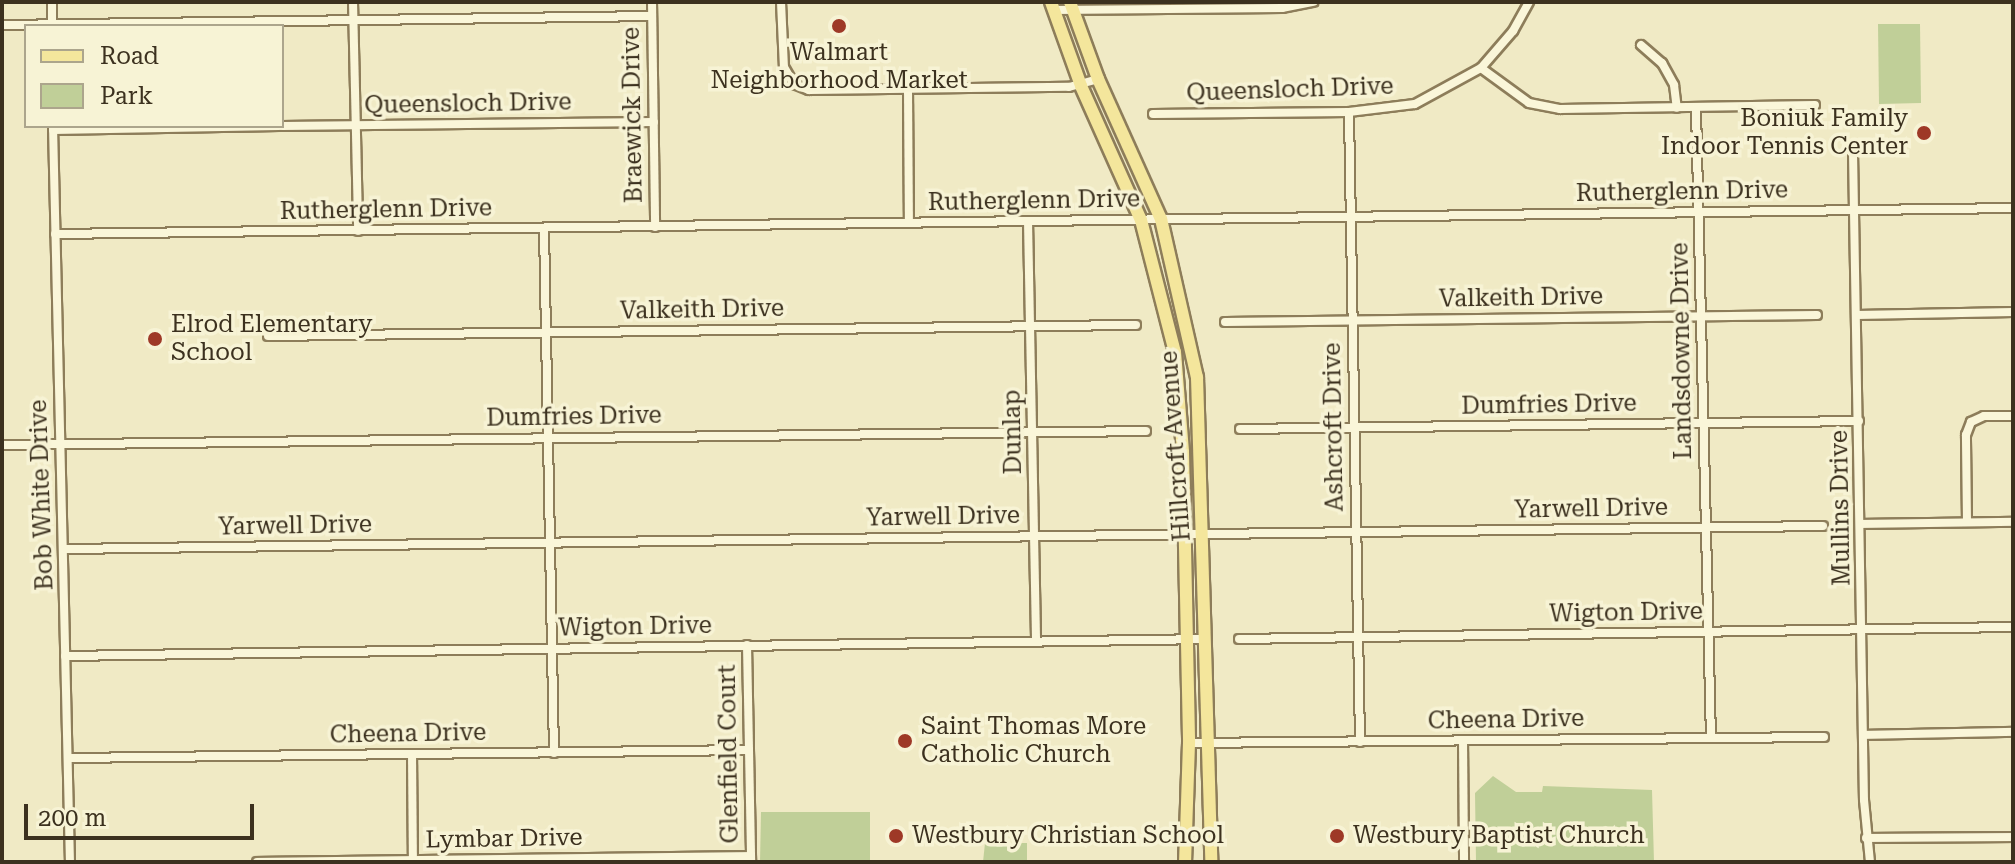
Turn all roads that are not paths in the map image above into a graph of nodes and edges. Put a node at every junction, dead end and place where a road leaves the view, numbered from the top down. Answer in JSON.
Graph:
{"nodes":[{"id":1,"x":52,"y":2,"type":"edge"},
{"id":2,"x":353,"y":2,"type":"edge"},
{"id":3,"x":652,"y":2,"type":"edge"},
{"id":4,"x":781,"y":2,"type":"edge"},
{"id":5,"x":1313,"y":2,"type":"edge"},
{"id":6,"x":1528,"y":3,"type":"edge"},
{"id":7,"x":1052,"y":6,"type":"edge"},
{"id":8,"x":1071,"y":6,"type":"edge"},
{"id":9,"x":652,"y":16,"type":"junction"},
{"id":10,"x":353,"y":19,"type":"junction"},
{"id":11,"x":52,"y":24,"type":"edge"},
{"id":12,"x":102,"y":24,"type":"edge"},
{"id":13,"x":2,"y":25,"type":"edge"},
{"id":14,"x":24,"y":25,"type":"edge"},
{"id":15,"x":1641,"y":45,"type":"dead end"},
{"id":16,"x":1481,"y":68,"type":"junction"},
{"id":17,"x":1098,"y":79,"type":"junction"},
{"id":18,"x":1081,"y":86,"type":"junction"},
{"id":19,"x":908,"y":89,"type":"junction"},
{"id":20,"x":1815,"y":105,"type":"dead end"},
{"id":21,"x":1677,"y":108,"type":"junction"},
{"id":22,"x":1696,"y":108,"type":"junction"},
{"id":23,"x":1349,"y":112,"type":"junction"},
{"id":24,"x":1153,"y":114,"type":"dead end"},
{"id":25,"x":654,"y":122,"type":"junction"},
{"id":26,"x":356,"y":125,"type":"junction"},
{"id":27,"x":284,"y":126,"type":"edge"},
{"id":28,"x":53,"y":128,"type":"edge"},
{"id":29,"x":1853,"y":152,"type":"dead end"},
{"id":30,"x":2013,"y":208,"type":"edge"},
{"id":31,"x":1855,"y":210,"type":"junction"},
{"id":32,"x":1699,"y":212,"type":"junction"},
{"id":33,"x":1351,"y":216,"type":"junction"},
{"id":34,"x":1161,"y":219,"type":"junction"},
{"id":35,"x":1141,"y":220,"type":"junction"},
{"id":36,"x":1028,"y":221,"type":"junction"},
{"id":37,"x":909,"y":223,"type":"junction"},
{"id":38,"x":655,"y":227,"type":"junction"},
{"id":39,"x":544,"y":228,"type":"junction"},
{"id":40,"x":358,"y":231,"type":"junction"},
{"id":41,"x":55,"y":234,"type":"junction"},
{"id":42,"x":2013,"y":312,"type":"edge"},
{"id":43,"x":1817,"y":315,"type":"dead end"},
{"id":44,"x":1857,"y":315,"type":"junction"},
{"id":45,"x":1701,"y":316,"type":"junction"},
{"id":46,"x":1352,"y":320,"type":"junction"},
{"id":47,"x":1225,"y":322,"type":"dead end"},
{"id":48,"x":1136,"y":325,"type":"dead end"},
{"id":49,"x":1031,"y":326,"type":"junction"},
{"id":50,"x":546,"y":333,"type":"junction"},
{"id":51,"x":268,"y":336,"type":"dead end"},
{"id":52,"x":2013,"y":416,"type":"edge"},
{"id":53,"x":1859,"y":421,"type":"junction"},
{"id":54,"x":1704,"y":423,"type":"junction"},
{"id":55,"x":1354,"y":427,"type":"junction"},
{"id":56,"x":1240,"y":429,"type":"dead end"},
{"id":57,"x":1146,"y":431,"type":"dead end"},
{"id":58,"x":1033,"y":433,"type":"junction"},
{"id":59,"x":548,"y":437,"type":"junction"},
{"id":60,"x":60,"y":443,"type":"junction"},
{"id":61,"x":2,"y":445,"type":"edge"},
{"id":62,"x":1967,"y":522,"type":"junction"},
{"id":63,"x":2013,"y":522,"type":"edge"},
{"id":64,"x":1862,"y":524,"type":"junction"},
{"id":65,"x":1823,"y":526,"type":"dead end"},
{"id":66,"x":1706,"y":527,"type":"junction"},
{"id":67,"x":1356,"y":532,"type":"junction"},
{"id":68,"x":1184,"y":534,"type":"junction"},
{"id":69,"x":1204,"y":534,"type":"junction"},
{"id":70,"x":1034,"y":536,"type":"junction"},
{"id":71,"x":550,"y":542,"type":"junction"},
{"id":72,"x":65,"y":549,"type":"junction"},
{"id":73,"x":2013,"y":627,"type":"edge"},
{"id":74,"x":1862,"y":629,"type":"junction"},
{"id":75,"x":1708,"y":632,"type":"junction"},
{"id":76,"x":1358,"y":637,"type":"junction"},
{"id":77,"x":1185,"y":639,"type":"junction"},
{"id":78,"x":1205,"y":639,"type":"junction"},
{"id":79,"x":1239,"y":639,"type":"dead end"},
{"id":80,"x":1036,"y":641,"type":"junction"},
{"id":81,"x":747,"y":645,"type":"junction"},
{"id":82,"x":552,"y":648,"type":"junction"},
{"id":83,"x":65,"y":656,"type":"junction"},
{"id":84,"x":2013,"y":732,"type":"edge"},
{"id":85,"x":1864,"y":735,"type":"junction"},
{"id":86,"x":1824,"y":737,"type":"dead end"},
{"id":87,"x":1711,"y":738,"type":"junction"},
{"id":88,"x":1463,"y":741,"type":"junction"},
{"id":89,"x":1360,"y":742,"type":"junction"},
{"id":90,"x":1189,"y":743,"type":"junction"},
{"id":91,"x":1207,"y":743,"type":"junction"},
{"id":92,"x":749,"y":750,"type":"junction"},
{"id":93,"x":554,"y":753,"type":"junction"},
{"id":94,"x":412,"y":754,"type":"junction"},
{"id":95,"x":68,"y":758,"type":"junction"},
{"id":96,"x":2013,"y":837,"type":"edge"},
{"id":97,"x":1866,"y":838,"type":"junction"},
{"id":98,"x":751,"y":859,"type":"edge"},
{"id":99,"x":413,"y":861,"type":"edge"},
{"id":100,"x":70,"y":862,"type":"edge"},
{"id":101,"x":257,"y":862,"type":"edge"},
{"id":102,"x":1185,"y":862,"type":"edge"},
{"id":103,"x":1211,"y":862,"type":"edge"},
{"id":104,"x":1464,"y":862,"type":"edge"},
{"id":105,"x":1870,"y":862,"type":"edge"}],
"edges":[{"from":1,"to":11,"type":"street"},
{"from":2,"to":10,"type":"street"},
{"from":3,"to":9,"type":"street","name":"Braewick Drive"},
{"from":4,"to":19,"type":"street"},
{"from":5,"to":8,"type":"street"},
{"from":6,"to":16,"type":"street","name":"Queensloch Drive"},
{"from":7,"to":8,"type":"street"},
{"from":7,"to":18,"type":"main road","name":"Hillcroft Avenue"},
{"from":8,"to":17,"type":"main road","name":"Hillcroft Avenue"},
{"from":9,"to":10,"type":"street"},
{"from":9,"to":25,"type":"street","name":"Braewick Drive"},
{"from":10,"to":12,"type":"street"},
{"from":10,"to":26,"type":"street"},
{"from":13,"to":14,"type":"street"},
{"from":15,"to":21,"type":"street"},
{"from":16,"to":21,"type":"street"},
{"from":16,"to":23,"type":"street","name":"Queensloch Drive"},
{"from":17,"to":18,"type":"street"},
{"from":17,"to":34,"type":"main road","name":"Hillcroft Avenue"},
{"from":18,"to":19,"type":"street"},
{"from":18,"to":35,"type":"main road","name":"Hillcroft Avenue"},
{"from":19,"to":37,"type":"street"},
{"from":20,"to":22,"type":"street"},
{"from":21,"to":22,"type":"street"},
{"from":22,"to":32,"type":"street","name":"Landsdowne Drive"},
{"from":23,"to":24,"type":"street","name":"Queensloch Drive"},
{"from":23,"to":33,"type":"street","name":"Ashcroft Drive"},
{"from":25,"to":26,"type":"street","name":"Queensloch Drive"},
{"from":25,"to":38,"type":"street","name":"Braewick Drive"},
{"from":26,"to":27,"type":"street","name":"Queensloch Drive"},
{"from":26,"to":40,"type":"street"},
{"from":28,"to":41,"type":"street","name":"Bob White Drive"},
{"from":29,"to":31,"type":"street","name":"Mullins Drive"},
{"from":30,"to":31,"type":"street","name":"Rutherglenn Drive"},
{"from":31,"to":32,"type":"street","name":"Rutherglenn Drive"},
{"from":31,"to":44,"type":"street","name":"Mullins Drive"},
{"from":32,"to":33,"type":"street","name":"Rutherglenn Drive"},
{"from":32,"to":45,"type":"street","name":"Landsdowne Drive"},
{"from":33,"to":34,"type":"street","name":"Rutherglenn Drive"},
{"from":33,"to":46,"type":"street","name":"Ashcroft Drive"},
{"from":34,"to":35,"type":"street","name":"Rutherglenn Drive"},
{"from":34,"to":69,"type":"main road","name":"Hillcroft Avenue"},
{"from":35,"to":36,"type":"street","name":"Rutherglenn Drive"},
{"from":35,"to":68,"type":"main road","name":"Hillcroft Avenue"},
{"from":36,"to":37,"type":"street","name":"Rutherglenn Drive"},
{"from":36,"to":49,"type":"street","name":"Dunlap"},
{"from":37,"to":38,"type":"street","name":"Rutherglenn Drive"},
{"from":38,"to":39,"type":"street","name":"Rutherglenn Drive"},
{"from":39,"to":40,"type":"street","name":"Rutherglenn Drive"},
{"from":39,"to":50,"type":"street"},
{"from":40,"to":41,"type":"street","name":"Rutherglenn Drive"},
{"from":41,"to":60,"type":"street","name":"Bob White Drive"},
{"from":42,"to":44,"type":"street"},
{"from":43,"to":45,"type":"street","name":"Valkeith Drive"},
{"from":44,"to":53,"type":"street","name":"Mullins Drive"},
{"from":45,"to":46,"type":"street","name":"Valkeith Drive"},
{"from":45,"to":54,"type":"street","name":"Landsdowne Drive"},
{"from":46,"to":47,"type":"street","name":"Valkeith Drive"},
{"from":46,"to":55,"type":"street","name":"Ashcroft Drive"},
{"from":48,"to":49,"type":"street","name":"Valkeith Drive"},
{"from":49,"to":50,"type":"street","name":"Valkeith Drive"},
{"from":49,"to":58,"type":"street","name":"Dunlap"},
{"from":50,"to":51,"type":"street","name":"Valkeith Drive"},
{"from":50,"to":59,"type":"street"},
{"from":52,"to":62,"type":"street"},
{"from":53,"to":54,"type":"street","name":"Dumfries Drive"},
{"from":53,"to":64,"type":"street","name":"Mullins Drive"},
{"from":54,"to":55,"type":"street","name":"Dumfries Drive"},
{"from":54,"to":66,"type":"street","name":"Landsdowne Drive"},
{"from":55,"to":56,"type":"street","name":"Dumfries Drive"},
{"from":55,"to":67,"type":"street","name":"Ashcroft Drive"},
{"from":57,"to":58,"type":"street","name":"Dumfries Drive"},
{"from":58,"to":59,"type":"street","name":"Dumfries Drive"},
{"from":58,"to":70,"type":"street","name":"Dunlap"},
{"from":59,"to":60,"type":"street","name":"Dumfries Drive"},
{"from":59,"to":71,"type":"street"},
{"from":60,"to":61,"type":"street","name":"Dumfries Drive"},
{"from":60,"to":72,"type":"street","name":"Bob White Drive"},
{"from":62,"to":63,"type":"street"},
{"from":62,"to":64,"type":"street"},
{"from":64,"to":74,"type":"street","name":"Mullins Drive"},
{"from":65,"to":66,"type":"street","name":"Yarwell Drive"},
{"from":66,"to":67,"type":"street","name":"Yarwell Drive"},
{"from":66,"to":75,"type":"street","name":"Landsdowne Drive"},
{"from":67,"to":69,"type":"street","name":"Yarwell Drive"},
{"from":67,"to":76,"type":"street","name":"Ashcroft Drive"},
{"from":68,"to":69,"type":"street","name":"Yarwell Drive"},
{"from":68,"to":70,"type":"street","name":"Yarwell Drive"},
{"from":68,"to":77,"type":"main road","name":"Hillcroft Avenue"},
{"from":69,"to":78,"type":"main road","name":"Hillcroft Avenue"},
{"from":70,"to":71,"type":"street","name":"Yarwell Drive"},
{"from":70,"to":80,"type":"street","name":"Dunlap"},
{"from":71,"to":72,"type":"street","name":"Yarwell Drive"},
{"from":71,"to":82,"type":"street"},
{"from":72,"to":83,"type":"street","name":"Bob White Drive"},
{"from":73,"to":74,"type":"street","name":"Wigton Drive"},
{"from":74,"to":75,"type":"street","name":"Wigton Drive"},
{"from":74,"to":85,"type":"street","name":"Mullins Drive"},
{"from":75,"to":76,"type":"street","name":"Wigton Drive"},
{"from":75,"to":87,"type":"street","name":"Landsdowne Drive"},
{"from":76,"to":79,"type":"street","name":"Wigton Drive"},
{"from":76,"to":89,"type":"street","name":"Ashcroft Drive"},
{"from":77,"to":78,"type":"street","name":"Wigton Drive"},
{"from":77,"to":80,"type":"street","name":"Wigton Drive"},
{"from":77,"to":90,"type":"main road","name":"Hillcroft Avenue"},
{"from":78,"to":91,"type":"main road","name":"Hillcroft Avenue"},
{"from":80,"to":81,"type":"street","name":"Wigton Drive"},
{"from":81,"to":82,"type":"street","name":"Wigton Drive"},
{"from":81,"to":92,"type":"street","name":"Glenfield Court"},
{"from":82,"to":83,"type":"street","name":"Wigton Drive"},
{"from":82,"to":93,"type":"street"},
{"from":83,"to":95,"type":"street","name":"Bob White Drive"},
{"from":84,"to":85,"type":"street"},
{"from":85,"to":97,"type":"street","name":"Mullins Drive"},
{"from":86,"to":87,"type":"street","name":"Cheena Drive"},
{"from":87,"to":88,"type":"street","name":"Cheena Drive"},
{"from":88,"to":89,"type":"street","name":"Cheena Drive"},
{"from":88,"to":104,"type":"street"},
{"from":89,"to":91,"type":"street","name":"Cheena Drive"},
{"from":90,"to":91,"type":"street","name":"Cheena Drive"},
{"from":90,"to":102,"type":"main road","name":"Hillcroft Avenue"},
{"from":91,"to":103,"type":"main road","name":"Hillcroft Avenue"},
{"from":92,"to":93,"type":"street","name":"Cheena Drive"},
{"from":92,"to":98,"type":"street","name":"Glenfield Court"},
{"from":93,"to":94,"type":"street","name":"Cheena Drive"},
{"from":94,"to":95,"type":"street","name":"Cheena Drive"},
{"from":94,"to":99,"type":"street"},
{"from":95,"to":100,"type":"street","name":"Bob White Drive"},
{"from":96,"to":97,"type":"street"},
{"from":97,"to":105,"type":"street","name":"Mullins Drive"},
{"from":98,"to":99,"type":"street","name":"Lymbar Drive"},
{"from":99,"to":101,"type":"street","name":"Lymbar Drive"}]}
